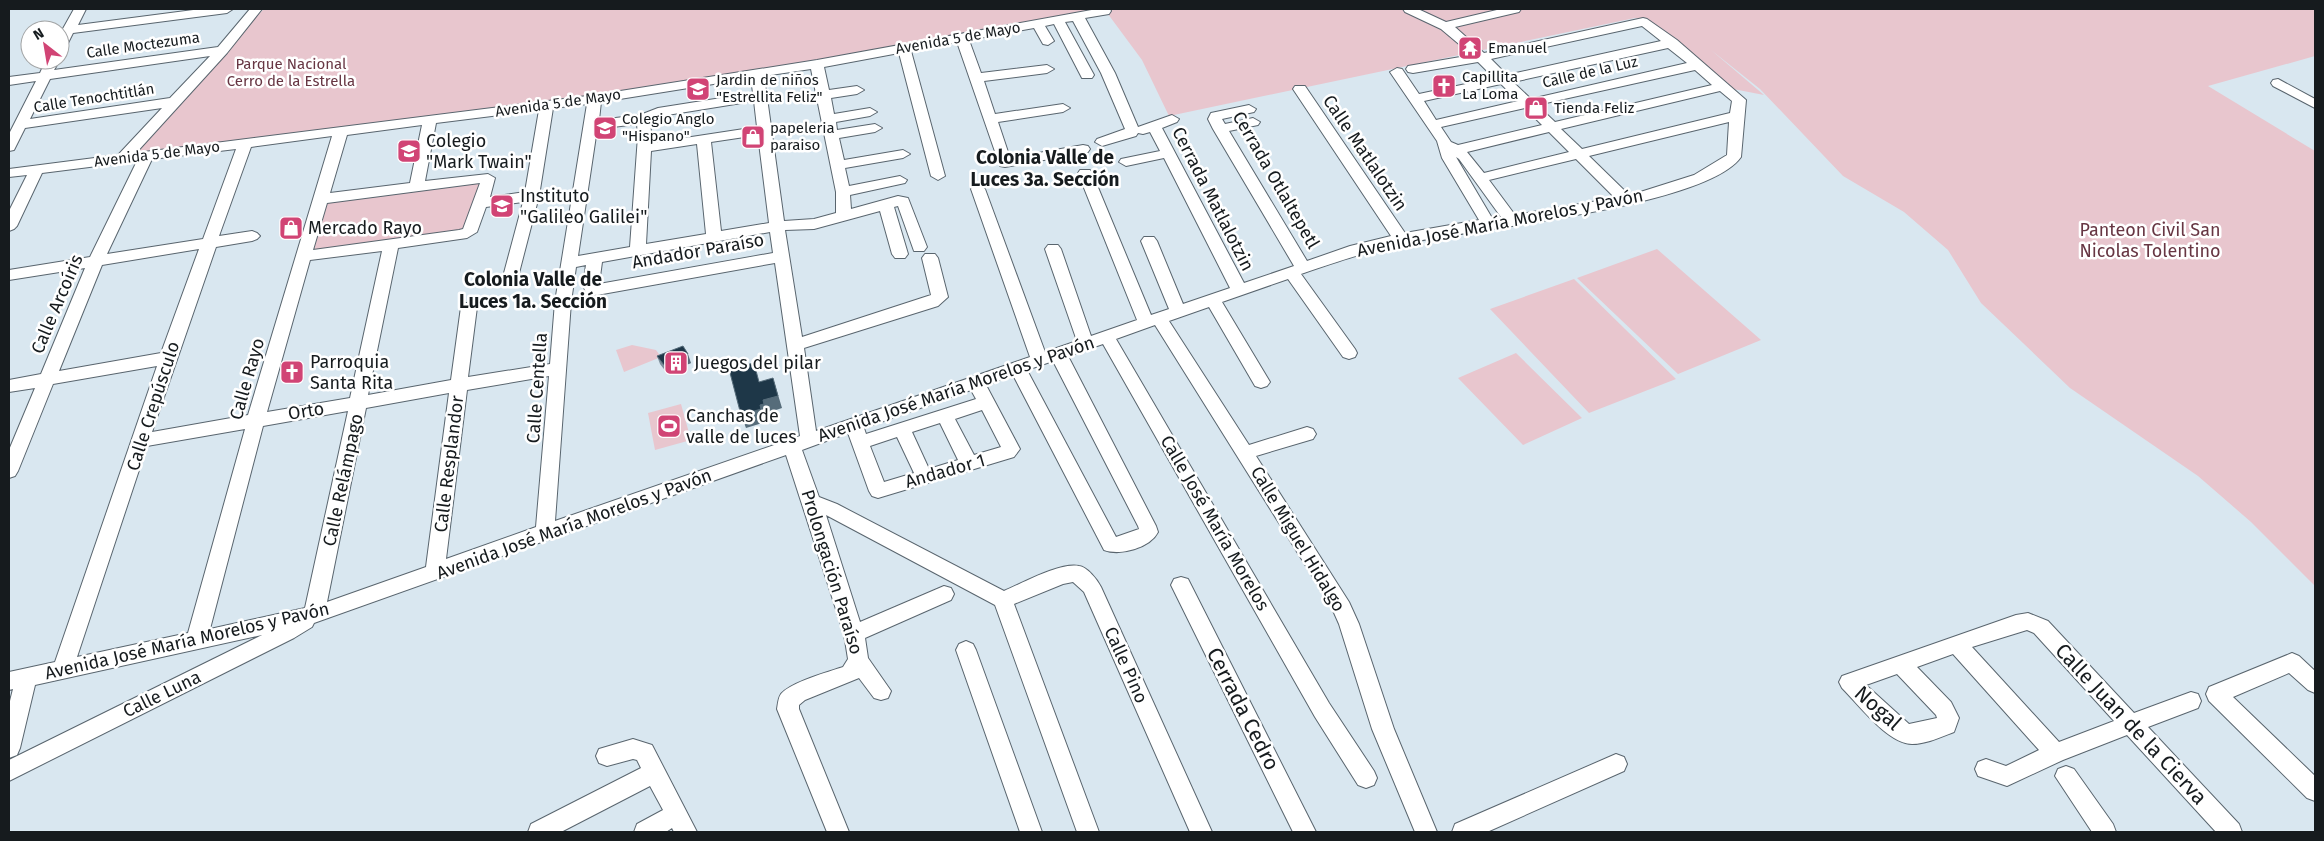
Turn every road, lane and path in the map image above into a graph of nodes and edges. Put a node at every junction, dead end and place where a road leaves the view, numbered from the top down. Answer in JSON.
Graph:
{"nodes":[{"id":1,"x":80,"y":9,"type":"edge"},
{"id":2,"x":227,"y":9,"type":"edge"},
{"id":3,"x":256,"y":9,"type":"edge"},
{"id":4,"x":1409,"y":9,"type":"edge"},
{"id":5,"x":1516,"y":9,"type":"edge"},
{"id":6,"x":1105,"y":11,"type":"dead end"},
{"id":7,"x":1077,"y":16,"type":"junction"},
{"id":8,"x":1058,"y":20,"type":"junction"},
{"id":9,"x":1038,"y":24,"type":"junction"},
{"id":10,"x":70,"y":26,"type":"edge"},
{"id":11,"x":1445,"y":26,"type":"junction"},
{"id":12,"x":70,"y":30,"type":"edge"},
{"id":13,"x":1013,"y":36,"type":"dead end"},
{"id":14,"x":963,"y":41,"type":"junction"},
{"id":15,"x":1048,"y":41,"type":"dead end"},
{"id":16,"x":1672,"y":43,"type":"junction"},
{"id":17,"x":904,"y":48,"type":"junction"},
{"id":18,"x":222,"y":50,"type":"junction"},
{"id":19,"x":1482,"y":57,"type":"junction"},
{"id":20,"x":818,"y":64,"type":"junction"},
{"id":21,"x":1698,"y":65,"type":"junction"},
{"id":22,"x":1047,"y":69,"type":"dead end"},
{"id":23,"x":1413,"y":69,"type":"dead end"},
{"id":24,"x":48,"y":70,"type":"edge"},
{"id":25,"x":1397,"y":72,"type":"dead end"},
{"id":26,"x":757,"y":73,"type":"junction"},
{"id":27,"x":45,"y":75,"type":"junction"},
{"id":28,"x":1087,"y":75,"type":"dead end"},
{"id":29,"x":976,"y":78,"type":"junction"},
{"id":30,"x":1503,"y":80,"type":"junction"},
{"id":31,"x":9,"y":81,"type":"edge"},
{"id":32,"x":2278,"y":82,"type":"dead end"},
{"id":33,"x":1723,"y":86,"type":"junction"},
{"id":34,"x":1300,"y":89,"type":"dead end"},
{"id":35,"x":857,"y":90,"type":"dead end"},
{"id":36,"x":824,"y":95,"type":"junction"},
{"id":37,"x":759,"y":96,"type":"junction"},
{"id":38,"x":1415,"y":98,"type":"junction"},
{"id":39,"x":595,"y":99,"type":"junction"},
{"id":40,"x":173,"y":102,"type":"junction"},
{"id":41,"x":1526,"y":103,"type":"junction"},
{"id":42,"x":2315,"y":104,"type":"edge"},
{"id":43,"x":547,"y":105,"type":"junction"},
{"id":44,"x":1063,"y":108,"type":"dead end"},
{"id":45,"x":870,"y":112,"type":"dead end"},
{"id":46,"x":1251,"y":115,"type":"dead end"},
{"id":47,"x":1736,"y":116,"type":"junction"},
{"id":48,"x":643,"y":119,"type":"junction"},
{"id":49,"x":829,"y":119,"type":"junction"},
{"id":50,"x":991,"y":119,"type":"junction"},
{"id":51,"x":1172,"y":119,"type":"dead end"},
{"id":52,"x":430,"y":121,"type":"junction"},
{"id":53,"x":764,"y":124,"type":"junction"},
{"id":54,"x":20,"y":125,"type":"junction"},
{"id":55,"x":592,"y":125,"type":"junction"},
{"id":56,"x":1432,"y":125,"type":"junction"},
{"id":57,"x":874,"y":128,"type":"dead end"},
{"id":58,"x":1552,"y":129,"type":"junction"},
{"id":59,"x":340,"y":133,"type":"junction"},
{"id":60,"x":832,"y":135,"type":"junction"},
{"id":61,"x":704,"y":139,"type":"junction"},
{"id":62,"x":644,"y":142,"type":"junction"},
{"id":63,"x":1102,"y":142,"type":"dead end"},
{"id":64,"x":245,"y":144,"type":"junction"},
{"id":65,"x":9,"y":147,"type":"edge"},
{"id":66,"x":1449,"y":148,"type":"junction"},
{"id":67,"x":1083,"y":149,"type":"dead end"},
{"id":68,"x":1169,"y":153,"type":"junction"},
{"id":69,"x":903,"y":154,"type":"dead end"},
{"id":70,"x":147,"y":155,"type":"junction"},
{"id":71,"x":1579,"y":156,"type":"junction"},
{"id":72,"x":123,"y":158,"type":"junction"},
{"id":73,"x":1126,"y":162,"type":"dead end"},
{"id":74,"x":838,"y":165,"type":"junction"},
{"id":75,"x":37,"y":169,"type":"junction"},
{"id":76,"x":9,"y":173,"type":"edge"},
{"id":77,"x":1085,"y":173,"type":"dead end"},
{"id":78,"x":938,"y":176,"type":"dead end"},
{"id":79,"x":1480,"y":178,"type":"junction"},
{"id":80,"x":900,"y":180,"type":"dead end"},
{"id":81,"x":417,"y":186,"type":"junction"},
{"id":82,"x":978,"y":189,"type":"dead end"},
{"id":83,"x":843,"y":192,"type":"junction"},
{"id":84,"x":532,"y":196,"type":"junction"},
{"id":85,"x":322,"y":199,"type":"junction"},
{"id":86,"x":1626,"y":201,"type":"junction"},
{"id":87,"x":482,"y":203,"type":"junction"},
{"id":88,"x":886,"y":204,"type":"junction"},
{"id":89,"x":844,"y":215,"type":"junction"},
{"id":90,"x":1512,"y":221,"type":"junction"},
{"id":91,"x":1489,"y":225,"type":"junction"},
{"id":92,"x":9,"y":226,"type":"edge"},
{"id":93,"x":777,"y":226,"type":"junction"},
{"id":94,"x":252,"y":236,"type":"dead end"},
{"id":95,"x":714,"y":237,"type":"junction"},
{"id":96,"x":1400,"y":238,"type":"junction"},
{"id":97,"x":1149,"y":242,"type":"dead end"},
{"id":98,"x":209,"y":244,"type":"junction"},
{"id":99,"x":391,"y":244,"type":"junction"},
{"id":100,"x":1053,"y":249,"type":"dead end"},
{"id":101,"x":638,"y":250,"type":"junction"},
{"id":102,"x":900,"y":254,"type":"dead end"},
{"id":103,"x":303,"y":256,"type":"junction"},
{"id":104,"x":782,"y":257,"type":"junction"},
{"id":105,"x":595,"y":259,"type":"junction"},
{"id":106,"x":96,"y":261,"type":"junction"},
{"id":107,"x":570,"y":263,"type":"junction"},
{"id":108,"x":1297,"y":269,"type":"junction"},
{"id":109,"x":512,"y":273,"type":"dead end"},
{"id":110,"x":9,"y":275,"type":"edge"},
{"id":111,"x":1239,"y":290,"type":"junction"},
{"id":112,"x":1212,"y":299,"type":"junction"},
{"id":113,"x":469,"y":307,"type":"dead end"},
{"id":114,"x":1178,"y":311,"type":"junction"},
{"id":115,"x":1153,"y":320,"type":"junction"},
{"id":116,"x":1107,"y":337,"type":"junction"},
{"id":117,"x":1087,"y":344,"type":"junction"},
{"id":118,"x":795,"y":345,"type":"junction"},
{"id":119,"x":1349,"y":353,"type":"dead end"},
{"id":120,"x":1058,"y":354,"type":"junction"},
{"id":121,"x":168,"y":358,"type":"junction"},
{"id":122,"x":1040,"y":361,"type":"junction"},
{"id":123,"x":558,"y":368,"type":"junction"},
{"id":124,"x":1018,"y":369,"type":"junction"},
{"id":125,"x":47,"y":380,"type":"junction"},
{"id":126,"x":1261,"y":382,"type":"dead end"},
{"id":127,"x":976,"y":383,"type":"junction"},
{"id":128,"x":458,"y":384,"type":"junction"},
{"id":129,"x":9,"y":386,"type":"edge"},
{"id":130,"x":360,"y":402,"type":"junction"},
{"id":131,"x":986,"y":402,"type":"junction"},
{"id":132,"x":945,"y":415,"type":"junction"},
{"id":133,"x":256,"y":419,"type":"junction"},
{"id":134,"x":854,"y":425,"type":"junction"},
{"id":135,"x":902,"y":430,"type":"junction"},
{"id":136,"x":1307,"y":434,"type":"dead end"},
{"id":137,"x":142,"y":440,"type":"junction"},
{"id":138,"x":809,"y":440,"type":"junction"},
{"id":139,"x":861,"y":442,"type":"junction"},
{"id":140,"x":792,"y":447,"type":"junction"},
{"id":141,"x":1244,"y":453,"type":"junction"},
{"id":142,"x":969,"y":464,"type":"junction"},
{"id":143,"x":9,"y":471,"type":"edge"},
{"id":144,"x":924,"y":476,"type":"junction"},
{"id":145,"x":812,"y":502,"type":"junction"},
{"id":146,"x":545,"y":532,"type":"junction"},
{"id":147,"x":435,"y":573,"type":"junction"},
{"id":148,"x":1181,"y":586,"type":"dead end"},
{"id":149,"x":944,"y":594,"type":"dead end"},
{"id":150,"x":1003,"y":600,"type":"junction"},
{"id":151,"x":314,"y":615,"type":"junction"},
{"id":152,"x":854,"y":634,"type":"junction"},
{"id":153,"x":197,"y":638,"type":"junction"},
{"id":154,"x":1957,"y":645,"type":"junction"},
{"id":155,"x":966,"y":650,"type":"dead end"},
{"id":156,"x":858,"y":661,"type":"junction"},
{"id":157,"x":1901,"y":664,"type":"junction"},
{"id":158,"x":63,"y":668,"type":"junction"},
{"id":159,"x":18,"y":679,"type":"edge"},
{"id":160,"x":2315,"y":684,"type":"edge"},
{"id":161,"x":881,"y":691,"type":"dead end"},
{"id":162,"x":2191,"y":701,"type":"dead end"},
{"id":163,"x":2133,"y":724,"type":"junction"},
{"id":164,"x":9,"y":748,"type":"edge"},
{"id":165,"x":2055,"y":753,"type":"junction"},
{"id":166,"x":607,"y":756,"type":"dead end"},
{"id":167,"x":1616,"y":764,"type":"dead end"},
{"id":168,"x":1986,"y":769,"type":"dead end"},
{"id":169,"x":9,"y":770,"type":"edge"},
{"id":170,"x":654,"y":773,"type":"junction"},
{"id":171,"x":2066,"y":776,"type":"dead end"},
{"id":172,"x":1366,"y":778,"type":"dead end"},
{"id":173,"x":2315,"y":791,"type":"edge"},
{"id":174,"x":681,"y":823,"type":"edge"},
{"id":175,"x":1476,"y":830,"type":"edge"},
{"id":176,"x":539,"y":832,"type":"edge"},
{"id":177,"x":645,"y":832,"type":"edge"},
{"id":178,"x":838,"y":832,"type":"edge"},
{"id":179,"x":1030,"y":832,"type":"edge"},
{"id":180,"x":1088,"y":832,"type":"edge"},
{"id":181,"x":1201,"y":832,"type":"edge"},
{"id":182,"x":1305,"y":832,"type":"edge"},
{"id":183,"x":1426,"y":832,"type":"edge"},
{"id":184,"x":2105,"y":832,"type":"edge"},
{"id":185,"x":2232,"y":832,"type":"edge"}],
"edges":[{"from":1,"to":10,"type":"street"},
{"from":2,"to":12,"type":"street"},
{"from":3,"to":18,"type":"street"},
{"from":4,"to":11,"type":"street"},
{"from":5,"to":11,"type":"street"},
{"from":6,"to":7,"type":"street","name":"Avenida 5 de Mayo"},
{"from":7,"to":8,"type":"street","name":"Avenida 5 de Mayo"},
{"from":7,"to":63,"type":"street"},
{"from":8,"to":9,"type":"street","name":"Avenida 5 de Mayo"},
{"from":8,"to":28,"type":"street"},
{"from":9,"to":14,"type":"street","name":"Avenida 5 de Mayo"},
{"from":9,"to":15,"type":"street"},
{"from":11,"to":19,"type":"street"},
{"from":13,"to":14,"type":"street"},
{"from":14,"to":17,"type":"street","name":"Avenida 5 de Mayo"},
{"from":14,"to":29,"type":"street"},
{"from":16,"to":19,"type":"street"},
{"from":16,"to":21,"type":"street"},
{"from":16,"to":30,"type":"street"},
{"from":17,"to":20,"type":"street","name":"Avenida 5 de Mayo"},
{"from":17,"to":78,"type":"street"},
{"from":18,"to":27,"type":"street","name":"Calle Moctezuma"},
{"from":18,"to":40,"type":"street"},
{"from":19,"to":23,"type":"street"},
{"from":19,"to":30,"type":"street"},
{"from":20,"to":26,"type":"street","name":"Avenida 5 de Mayo"},
{"from":20,"to":36,"type":"street"},
{"from":21,"to":33,"type":"street"},
{"from":21,"to":41,"type":"street","name":"Calle de la Luz"},
{"from":22,"to":29,"type":"street"},
{"from":24,"to":27,"type":"street"},
{"from":25,"to":38,"type":"street"},
{"from":26,"to":37,"type":"street"},
{"from":26,"to":39,"type":"street","name":"Avenida 5 de Mayo"},
{"from":27,"to":31,"type":"street","name":"Calle Moctezuma"},
{"from":27,"to":54,"type":"street"},
{"from":29,"to":50,"type":"street"},
{"from":30,"to":38,"type":"street"},
{"from":30,"to":41,"type":"street"},
{"from":32,"to":42,"type":"street"},
{"from":33,"to":47,"type":"street","name":"Avenida José María Morelos y Pavón"},
{"from":33,"to":58,"type":"street"},
{"from":34,"to":96,"type":"street","name":"Calle Matlalotzin"},
{"from":35,"to":36,"type":"street"},
{"from":36,"to":49,"type":"street"},
{"from":37,"to":48,"type":"street"},
{"from":37,"to":53,"type":"street"},
{"from":38,"to":56,"type":"street"},
{"from":39,"to":43,"type":"street","name":"Avenida 5 de Mayo"},
{"from":39,"to":55,"type":"street","name":"Calle Centella"},
{"from":40,"to":54,"type":"street","name":"Calle Tenochtitlán"},
{"from":40,"to":72,"type":"street"},
{"from":41,"to":56,"type":"street","name":"Calle de la Luz"},
{"from":41,"to":58,"type":"street"},
{"from":43,"to":52,"type":"street","name":"Avenida 5 de Mayo"},
{"from":43,"to":84,"type":"street"},
{"from":44,"to":50,"type":"street"},
{"from":45,"to":49,"type":"street"},
{"from":46,"to":108,"type":"street","name":"Cerrada Otlaltepetl"},
{"from":47,"to":71,"type":"street"},
{"from":47,"to":86,"type":"street","name":"Avenida José María Morelos y Pavón"},
{"from":48,"to":55,"type":"street"},
{"from":48,"to":62,"type":"street"},
{"from":49,"to":60,"type":"street"},
{"from":50,"to":67,"type":"street"},
{"from":51,"to":68,"type":"street","name":"Cerrada Matlalotzin"},
{"from":52,"to":59,"type":"street","name":"Avenida 5 de Mayo"},
{"from":52,"to":81,"type":"street"},
{"from":53,"to":61,"type":"street"},
{"from":53,"to":62,"type":"street"},
{"from":53,"to":93,"type":"street"},
{"from":54,"to":65,"type":"street"},
{"from":55,"to":107,"type":"street","name":"Calle Centella"},
{"from":56,"to":66,"type":"street"},
{"from":57,"to":60,"type":"street"},
{"from":58,"to":66,"type":"street"},
{"from":58,"to":71,"type":"street"},
{"from":59,"to":64,"type":"street","name":"Avenida 5 de Mayo"},
{"from":59,"to":85,"type":"street","name":"Calle Rayo"},
{"from":60,"to":74,"type":"street"},
{"from":61,"to":62,"type":"street"},
{"from":61,"to":95,"type":"street"},
{"from":62,"to":101,"type":"street"},
{"from":64,"to":70,"type":"street","name":"Avenida 5 de Mayo"},
{"from":64,"to":98,"type":"street","name":"Calle Crepúsculo"},
{"from":66,"to":79,"type":"street"},
{"from":66,"to":91,"type":"street"},
{"from":68,"to":73,"type":"street"},
{"from":68,"to":111,"type":"street","name":"Cerrada Matlalotzin"},
{"from":69,"to":74,"type":"street"},
{"from":70,"to":72,"type":"street","name":"Avenida 5 de Mayo"},
{"from":70,"to":106,"type":"street","name":"Calle Arcoíris"},
{"from":71,"to":79,"type":"street"},
{"from":71,"to":86,"type":"street"},
{"from":72,"to":75,"type":"street","name":"Avenida 5 de Mayo"},
{"from":74,"to":83,"type":"street"},
{"from":75,"to":76,"type":"street","name":"Avenida 5 de Mayo"},
{"from":75,"to":92,"type":"street"},
{"from":77,"to":115,"type":"street","name":"Calle Miguel Hidalgo"},
{"from":79,"to":90,"type":"street"},
{"from":80,"to":83,"type":"street"},
{"from":81,"to":85,"type":"street"},
{"from":81,"to":87,"type":"street"},
{"from":82,"to":122,"type":"street"},
{"from":83,"to":89,"type":"street"},
{"from":84,"to":87,"type":"street"},
{"from":84,"to":109,"type":"street"},
{"from":85,"to":103,"type":"street","name":"Calle Rayo"},
{"from":86,"to":90,"type":"street","name":"Avenida José María Morelos y Pavón"},
{"from":87,"to":99,"type":"street"},
{"from":88,"to":89,"type":"street"},
{"from":88,"to":102,"type":"street"},
{"from":88,"to":118,"type":"street"},
{"from":89,"to":93,"type":"street"},
{"from":90,"to":91,"type":"street","name":"Avenida José María Morelos y Pavón"},
{"from":91,"to":96,"type":"street","name":"Avenida José María Morelos y Pavón"},
{"from":93,"to":95,"type":"street"},
{"from":93,"to":104,"type":"street"},
{"from":94,"to":98,"type":"street"},
{"from":95,"to":101,"type":"street"},
{"from":96,"to":108,"type":"street","name":"Avenida José María Morelos y Pavón"},
{"from":97,"to":114,"type":"street"},
{"from":98,"to":106,"type":"street"},
{"from":98,"to":121,"type":"street","name":"Calle Crepúsculo"},
{"from":99,"to":103,"type":"street"},
{"from":99,"to":130,"type":"street","name":"Calle Relámpago"},
{"from":100,"to":117,"type":"street"},
{"from":101,"to":105,"type":"street"},
{"from":103,"to":133,"type":"street","name":"Calle Rayo"},
{"from":104,"to":105,"type":"street","name":"Andador Paraíso"},
{"from":104,"to":118,"type":"street"},
{"from":105,"to":107,"type":"street"},
{"from":106,"to":110,"type":"street"},
{"from":106,"to":125,"type":"street","name":"Calle Arcoíris"},
{"from":107,"to":123,"type":"street","name":"Calle Centella"},
{"from":108,"to":111,"type":"street","name":"Avenida José María Morelos y Pavón"},
{"from":108,"to":119,"type":"street","name":"Cerrada Otlaltepetl"},
{"from":111,"to":112,"type":"street","name":"Avenida José María Morelos y Pavón"},
{"from":112,"to":114,"type":"street","name":"Avenida José María Morelos y Pavón"},
{"from":112,"to":126,"type":"street"},
{"from":113,"to":128,"type":"street","name":"Calle Resplandor"},
{"from":114,"to":115,"type":"street","name":"Avenida José María Morelos y Pavón"},
{"from":115,"to":116,"type":"street","name":"Avenida José María Morelos y Pavón"},
{"from":115,"to":141,"type":"street","name":"Calle Miguel Hidalgo"},
{"from":116,"to":117,"type":"street","name":"Avenida José María Morelos y Pavón"},
{"from":116,"to":172,"type":"street","name":"Calle José María Morelos"},
{"from":117,"to":120,"type":"street","name":"Avenida José María Morelos y Pavón"},
{"from":118,"to":138,"type":"street"},
{"from":120,"to":122,"type":"street","name":"Avenida José María Morelos y Pavón"},
{"from":120,"to":124,"type":"street"},
{"from":121,"to":125,"type":"street"},
{"from":121,"to":137,"type":"street","name":"Calle Crepúsculo"},
{"from":122,"to":124,"type":"street","name":"Avenida José María Morelos y Pavón"},
{"from":123,"to":128,"type":"street","name":"Orto"},
{"from":123,"to":146,"type":"street","name":"Calle Centella"},
{"from":124,"to":127,"type":"street","name":"Avenida José María Morelos y Pavón"},
{"from":125,"to":129,"type":"street"},
{"from":125,"to":143,"type":"street","name":"Calle Arcoíris"},
{"from":127,"to":131,"type":"street"},
{"from":127,"to":134,"type":"street","name":"Avenida José María Morelos y Pavón"},
{"from":128,"to":130,"type":"street","name":"Orto"},
{"from":128,"to":147,"type":"street","name":"Calle Resplandor"},
{"from":130,"to":133,"type":"street","name":"Orto"},
{"from":130,"to":151,"type":"street","name":"Calle Relámpago"},
{"from":131,"to":132,"type":"street"},
{"from":131,"to":142,"type":"street","name":"Andador 1"},
{"from":132,"to":135,"type":"street"},
{"from":132,"to":142,"type":"street"},
{"from":133,"to":137,"type":"street","name":"Orto"},
{"from":133,"to":153,"type":"street","name":"Calle Rayo"},
{"from":134,"to":138,"type":"street","name":"Avenida José María Morelos y Pavón"},
{"from":134,"to":139,"type":"street"},
{"from":135,"to":139,"type":"street"},
{"from":135,"to":144,"type":"street"},
{"from":136,"to":141,"type":"street"},
{"from":137,"to":158,"type":"street","name":"Calle Crepúsculo"},
{"from":138,"to":140,"type":"street","name":"Avenida José María Morelos y Pavón"},
{"from":139,"to":144,"type":"street","name":"Andador 1"},
{"from":140,"to":145,"type":"street","name":"Prolongación Paraíso"},
{"from":140,"to":146,"type":"street","name":"Avenida José María Morelos y Pavón"},
{"from":141,"to":183,"type":"street","name":"Calle Miguel Hidalgo"},
{"from":142,"to":144,"type":"street","name":"Andador 1"},
{"from":145,"to":150,"type":"street"},
{"from":145,"to":152,"type":"street","name":"Prolongación Paraíso"},
{"from":146,"to":147,"type":"street","name":"Avenida José María Morelos y Pavón"},
{"from":147,"to":151,"type":"street","name":"Avenida José María Morelos y Pavón"},
{"from":148,"to":182,"type":"street","name":"Cerrada Cedro"},
{"from":149,"to":152,"type":"street"},
{"from":150,"to":180,"type":"street"},
{"from":150,"to":181,"type":"street","name":"Calle Pino"},
{"from":151,"to":153,"type":"street","name":"Avenida José María Morelos y Pavón"},
{"from":151,"to":169,"type":"street","name":"Calle Luna"},
{"from":152,"to":156,"type":"street","name":"Prolongación Paraíso"},
{"from":153,"to":158,"type":"street","name":"Avenida José María Morelos y Pavón"},
{"from":154,"to":157,"type":"street"},
{"from":154,"to":163,"type":"street","name":"Calle Juan de la Cierva"},
{"from":154,"to":165,"type":"street"},
{"from":155,"to":179,"type":"street"},
{"from":156,"to":161,"type":"street","name":"Prolongación Paraíso"},
{"from":156,"to":178,"type":"street"},
{"from":157,"to":157,"type":"street","name":"Nogal"},
{"from":158,"to":159,"type":"street","name":"Avenida José María Morelos y Pavón"},
{"from":159,"to":164,"type":"street"},
{"from":160,"to":173,"type":"street"},
{"from":162,"to":163,"type":"street"},
{"from":163,"to":165,"type":"street"},
{"from":163,"to":185,"type":"street","name":"Calle Juan de la Cierva"},
{"from":165,"to":168,"type":"street"},
{"from":166,"to":170,"type":"street"},
{"from":167,"to":175,"type":"street"},
{"from":170,"to":174,"type":"street"},
{"from":170,"to":176,"type":"street"},
{"from":171,"to":184,"type":"street"},
{"from":174,"to":177,"type":"street"}]}
